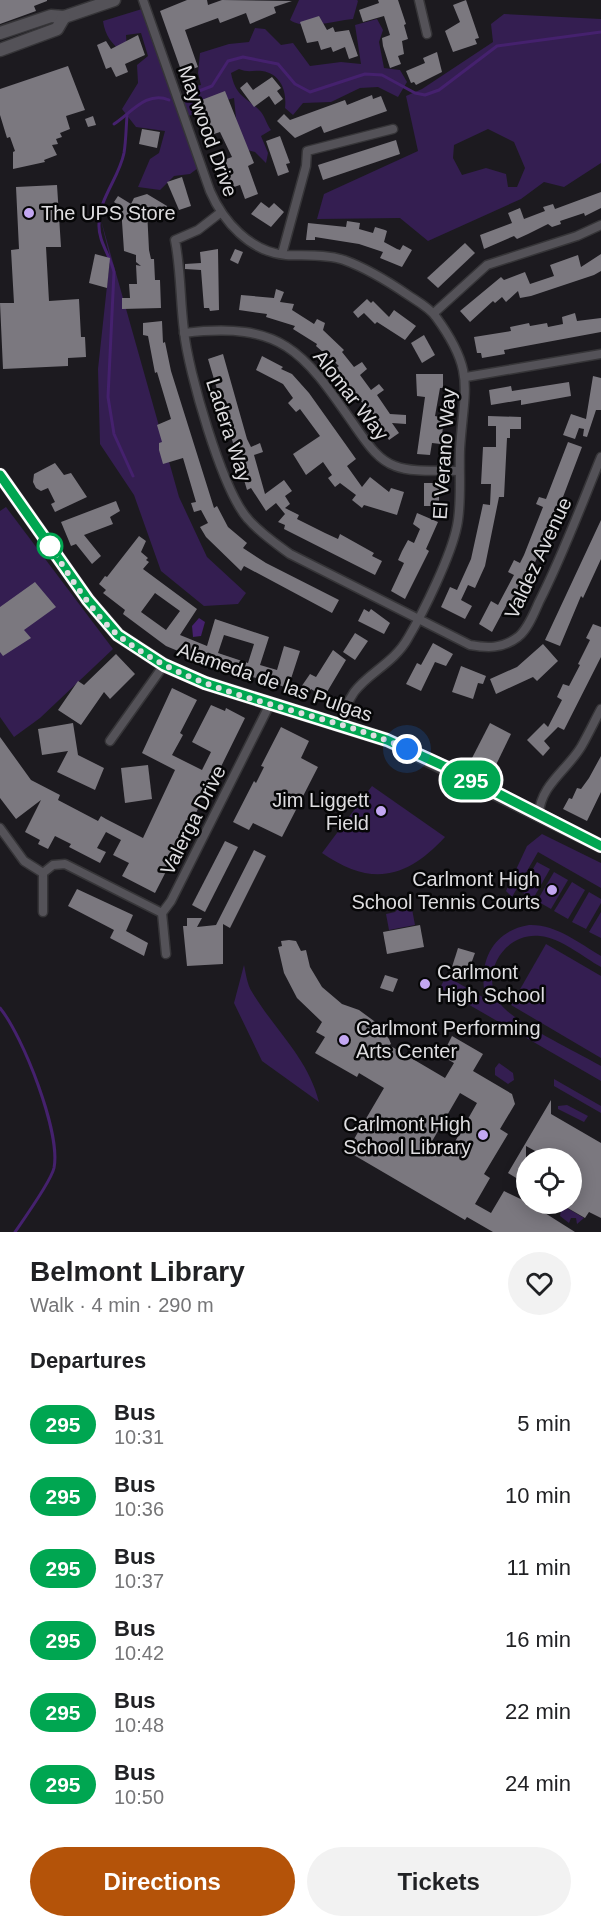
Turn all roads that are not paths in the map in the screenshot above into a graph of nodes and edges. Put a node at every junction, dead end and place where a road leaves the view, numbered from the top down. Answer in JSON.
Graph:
{"nodes":[{"id":1,"x":114,"y":0,"type":"edge"},
{"id":2,"x":143,"y":0,"type":"edge"},
{"id":3,"x":419,"y":0,"type":"edge"},
{"id":4,"x":90,"y":4,"type":"edge"},
{"id":5,"x":64,"y":17,"type":"junction"},
{"id":6,"x":0,"y":33,"type":"edge"},
{"id":7,"x":427,"y":34,"type":"dead end"},
{"id":8,"x":0,"y":50,"type":"edge"},
{"id":9,"x":393,"y":129,"type":"dead end"},
{"id":10,"x":220,"y":213,"type":"junction"},
{"id":11,"x":601,"y":225,"type":"edge"},
{"id":12,"x":282,"y":254,"type":"junction"},
{"id":13,"x":434,"y":314,"type":"junction"},
{"id":14,"x":184,"y":333,"type":"junction"},
{"id":15,"x":601,"y":354,"type":"edge"},
{"id":16,"x":466,"y":377,"type":"junction"},
{"id":17,"x":601,"y":457,"type":"edge"},
{"id":18,"x":459,"y":471,"type":"junction"},
{"id":19,"x":0,"y":476,"type":"edge"},
{"id":20,"x":417,"y":618,"type":"junction"},
{"id":21,"x":164,"y":665,"type":"junction"},
{"id":22,"x":270,"y":704,"type":"junction"},
{"id":23,"x":601,"y":709,"type":"edge"},
{"id":24,"x":345,"y":726,"type":"junction"},
{"id":25,"x":110,"y":741,"type":"dead end"},
{"id":26,"x":539,"y":814,"type":"junction"},
{"id":27,"x":0,"y":828,"type":"edge"},
{"id":28,"x":601,"y":846,"type":"edge"},
{"id":29,"x":43,"y":873,"type":"junction"},
{"id":30,"x":43,"y":912,"type":"dead end"},
{"id":31,"x":162,"y":914,"type":"junction"},
{"id":32,"x":166,"y":954,"type":"dead end"}],
"edges":[{"from":1,"to":4,"type":"main road"},
{"from":2,"to":10,"type":"street","name":"Maywood Drive"},
{"from":3,"to":7,"type":"street"},
{"from":4,"to":5,"type":"main road"},
{"from":5,"to":6,"type":"main road"},
{"from":5,"to":8,"type":"main road"},
{"from":9,"to":12,"type":"street"},
{"from":10,"to":12,"type":"street","name":"Maywood Drive"},
{"from":10,"to":14,"type":"street","name":"Ladera Way"},
{"from":11,"to":13,"type":"street"},
{"from":12,"to":13,"type":"street","name":"Maywood Drive"},
{"from":13,"to":16,"type":"street","name":"El Verano Way"},
{"from":14,"to":18,"type":"street","name":"Alomar Way"},
{"from":14,"to":20,"type":"street","name":"Ladera Way"},
{"from":15,"to":16,"type":"street"},
{"from":16,"to":18,"type":"street","name":"El Verano Way"},
{"from":17,"to":20,"type":"street","name":"Valdez Avenue"},
{"from":18,"to":20,"type":"street","name":"El Verano Way"},
{"from":19,"to":21,"type":"main road","name":"Alameda de las Pulgas"},
{"from":20,"to":24,"type":"street","name":"El Verano Way"},
{"from":21,"to":22,"type":"main road","name":"Alameda de las Pulgas"},
{"from":21,"to":25,"type":"street"},
{"from":22,"to":24,"type":"main road","name":"Alameda de las Pulgas"},
{"from":22,"to":31,"type":"street","name":"Valerga Drive"},
{"from":23,"to":26,"type":"street"},
{"from":24,"to":26,"type":"main road","name":"Alameda de las Pulgas"},
{"from":26,"to":28,"type":"main road","name":"Alameda de las Pulgas"},
{"from":27,"to":29,"type":"street"},
{"from":29,"to":30,"type":"street"},
{"from":29,"to":31,"type":"street"},
{"from":31,"to":32,"type":"street"}]}
